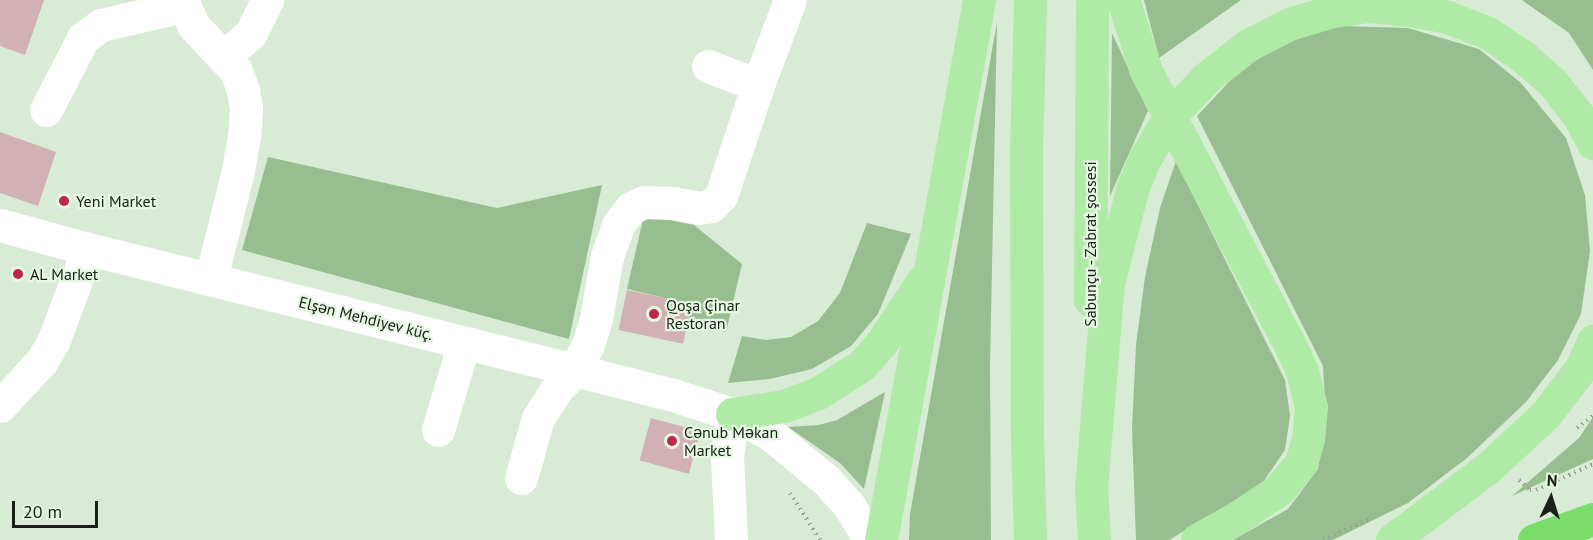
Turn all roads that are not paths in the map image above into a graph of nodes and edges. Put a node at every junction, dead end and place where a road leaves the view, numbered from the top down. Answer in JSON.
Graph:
{"nodes":[{"id":1,"x":267,"y":0,"type":"edge"},
{"id":2,"x":790,"y":0,"type":"edge"},
{"id":3,"x":979,"y":0,"type":"edge"},
{"id":4,"x":1030,"y":0,"type":"edge"},
{"id":5,"x":1092,"y":0,"type":"edge"},
{"id":6,"x":1123,"y":0,"type":"edge"},
{"id":7,"x":183,"y":3,"type":"edge"},
{"id":8,"x":225,"y":57,"type":"junction"},
{"id":9,"x":708,"y":66,"type":"dead end"},
{"id":10,"x":758,"y":85,"type":"junction"},
{"id":11,"x":46,"y":110,"type":"dead end"},
{"id":12,"x":1170,"y":116,"type":"junction"},
{"id":13,"x":1593,"y":143,"type":"edge"},
{"id":14,"x":0,"y":225,"type":"edge"},
{"id":15,"x":88,"y":249,"type":"junction"},
{"id":16,"x":932,"y":268,"type":"junction"},
{"id":17,"x":211,"y":278,"type":"junction"},
{"id":18,"x":1593,"y":341,"type":"edge"},
{"id":19,"x":464,"y":343,"type":"junction"},
{"id":20,"x":575,"y":370,"type":"junction"},
{"id":21,"x":0,"y":405,"type":"edge"},
{"id":22,"x":732,"y":414,"type":"junction"},
{"id":23,"x":438,"y":430,"type":"dead end"},
{"id":24,"x":521,"y":478,"type":"dead end"},
{"id":25,"x":1091,"y":488,"type":"junction"},
{"id":26,"x":1593,"y":519,"type":"edge"},
{"id":27,"x":731,"y":540,"type":"edge"},
{"id":28,"x":870,"y":540,"type":"edge"},
{"id":29,"x":881,"y":540,"type":"edge"},
{"id":30,"x":1030,"y":540,"type":"edge"},
{"id":31,"x":1094,"y":540,"type":"edge"},
{"id":32,"x":1197,"y":540,"type":"edge"},
{"id":33,"x":1392,"y":540,"type":"edge"},
{"id":34,"x":1534,"y":540,"type":"edge"}],
"edges":[{"from":1,"to":8,"type":"street"},
{"from":2,"to":10,"type":"street"},
{"from":3,"to":16,"type":"main road"},
{"from":4,"to":30,"type":"main road"},
{"from":5,"to":25,"type":"main road","name":"Sabunçu - Zabrat şossesi"},
{"from":6,"to":12,"type":"main road"},
{"from":7,"to":8,"type":"street"},
{"from":7,"to":11,"type":"street"},
{"from":8,"to":17,"type":"street"},
{"from":9,"to":10,"type":"street"},
{"from":10,"to":20,"type":"street"},
{"from":12,"to":13,"type":"main road"},
{"from":12,"to":25,"type":"main road"},
{"from":12,"to":32,"type":"main road"},
{"from":14,"to":15,"type":"street","name":"Elşən Mehdiyev küç."},
{"from":15,"to":17,"type":"street","name":"Elşən Mehdiyev küç."},
{"from":15,"to":21,"type":"street"},
{"from":16,"to":22,"type":"main road"},
{"from":16,"to":29,"type":"main road"},
{"from":17,"to":19,"type":"street","name":"Elşən Mehdiyev küç."},
{"from":18,"to":33,"type":"main road"},
{"from":19,"to":20,"type":"street","name":"Elşən Mehdiyev küç."},
{"from":19,"to":23,"type":"street"},
{"from":20,"to":22,"type":"street","name":"Elşən Mehdiyev küç."},
{"from":20,"to":24,"type":"street"},
{"from":22,"to":27,"type":"street"},
{"from":22,"to":28,"type":"street","name":"Elşən Mehdiyev küç."},
{"from":25,"to":31,"type":"main road"},
{"from":26,"to":34,"type":"highway"}]}
